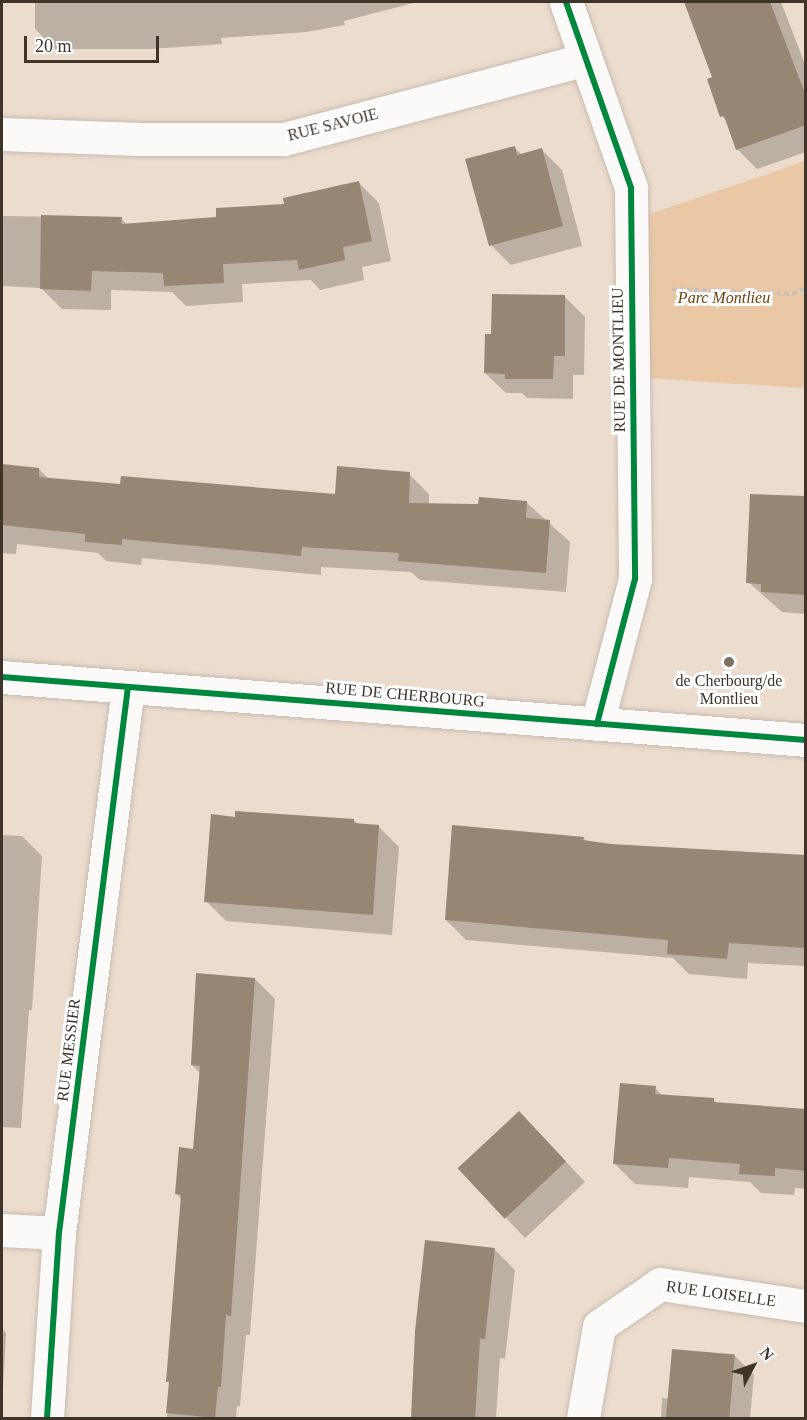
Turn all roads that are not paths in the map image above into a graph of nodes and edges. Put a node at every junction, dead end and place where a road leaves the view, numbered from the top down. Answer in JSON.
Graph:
{"nodes":[{"id":1,"x":566,"y":2,"type":"edge"},
{"id":2,"x":586,"y":59,"type":"junction"},
{"id":3,"x":2,"y":134,"type":"edge"},
{"id":4,"x":2,"y":677,"type":"edge"},
{"id":5,"x":128,"y":687,"type":"junction"},
{"id":6,"x":597,"y":724,"type":"junction"},
{"id":7,"x":806,"y":740,"type":"edge"},
{"id":8,"x":2,"y":1230,"type":"edge"},
{"id":9,"x":59,"y":1233,"type":"junction"},
{"id":10,"x":806,"y":1306,"type":"edge"},
{"id":11,"x":47,"y":1419,"type":"edge"},
{"id":12,"x":583,"y":1419,"type":"edge"}],
"edges":[{"from":1,"to":2,"type":"street","name":"RUE DE MONTLIEU"},
{"from":2,"to":3,"type":"street","name":"RUE SAVOIE"},
{"from":2,"to":6,"type":"street","name":"RUE DE MONTLIEU"},
{"from":4,"to":5,"type":"street","name":"RUE DE CHERBOURG"},
{"from":5,"to":6,"type":"street","name":"RUE DE CHERBOURG"},
{"from":5,"to":9,"type":"street","name":"RUE MESSIER"},
{"from":6,"to":7,"type":"street","name":"RUE DE CHERBOURG"},
{"from":8,"to":9,"type":"street"},
{"from":9,"to":11,"type":"street","name":"RUE MESSIER"},
{"from":10,"to":12,"type":"street","name":"RUE LOISELLE"}]}
